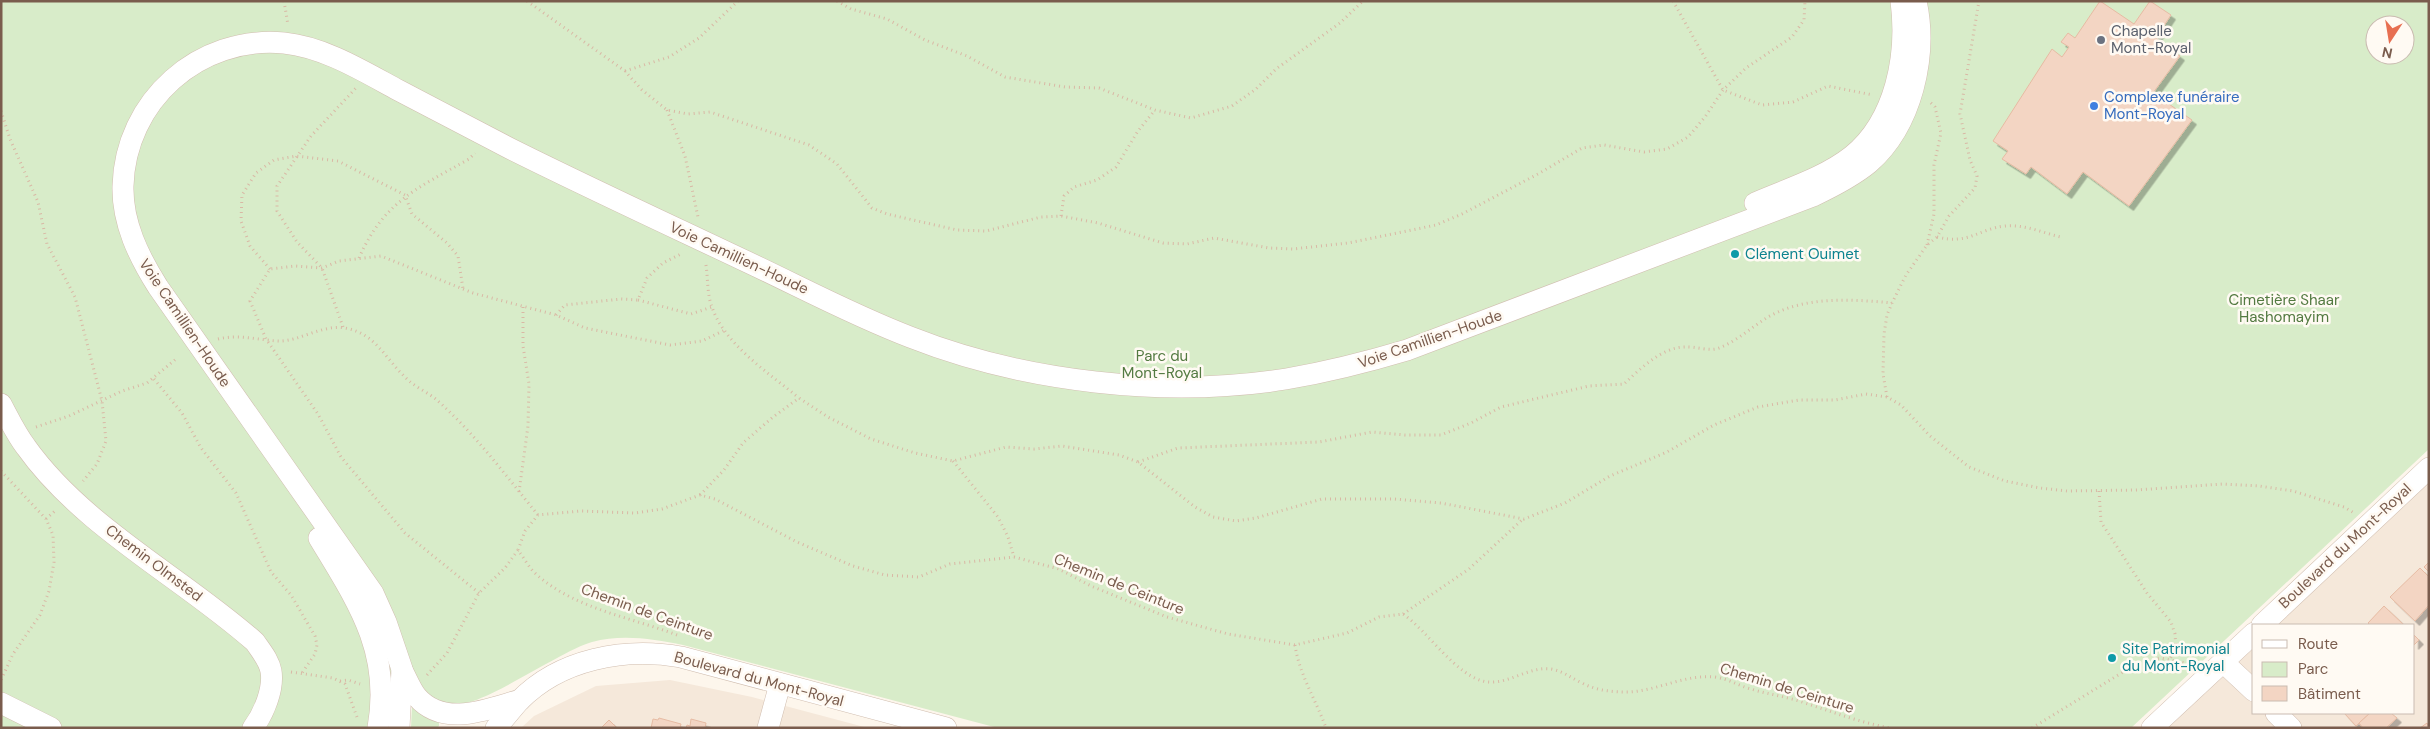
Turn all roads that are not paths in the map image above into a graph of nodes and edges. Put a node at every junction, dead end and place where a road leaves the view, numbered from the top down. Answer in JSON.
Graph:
{"nodes":[{"id":1,"x":1901,"y":1,"type":"edge"},
{"id":2,"x":1916,"y":1,"type":"edge"},
{"id":3,"x":1,"y":404,"type":"edge"},
{"id":4,"x":2429,"y":468,"type":"edge"},
{"id":5,"x":2263,"y":624,"type":"edge"},
{"id":6,"x":2252,"y":635,"type":"edge"},
{"id":7,"x":2223,"y":662,"type":"junction"},
{"id":8,"x":402,"y":669,"type":"junction"},
{"id":9,"x":780,"y":684,"type":"junction"},
{"id":10,"x":2252,"y":689,"type":"edge"},
{"id":11,"x":520,"y":700,"type":"junction"},
{"id":12,"x":1,"y":704,"type":"edge"},
{"id":13,"x":2277,"y":714,"type":"edge"},
{"id":14,"x":369,"y":726,"type":"edge"},
{"id":15,"x":51,"y":728,"type":"edge"},
{"id":16,"x":253,"y":728,"type":"edge"},
{"id":17,"x":399,"y":728,"type":"edge"},
{"id":18,"x":462,"y":728,"type":"edge"},
{"id":19,"x":496,"y":728,"type":"edge"},
{"id":20,"x":768,"y":728,"type":"edge"},
{"id":21,"x":946,"y":728,"type":"edge"},
{"id":22,"x":2152,"y":728,"type":"edge"},
{"id":23,"x":2291,"y":728,"type":"edge"}],
"edges":[{"from":1,"to":14,"type":"street","name":"Voie Camillien-Houde"},
{"from":2,"to":8,"type":"street","name":"Voie Camillien-Houde"},
{"from":3,"to":16,"type":"street","name":"Chemin Olmsted"},
{"from":4,"to":5,"type":"street","name":"Boulevard du Mont-Royal"},
{"from":6,"to":7,"type":"street"},
{"from":7,"to":10,"type":"street"},
{"from":7,"to":22,"type":"street"},
{"from":8,"to":11,"type":"street"},
{"from":8,"to":17,"type":"street","name":"Voie Camillien-Houde"},
{"from":9,"to":11,"type":"street","name":"Boulevard du Mont-Royal"},
{"from":9,"to":20,"type":"street"},
{"from":9,"to":21,"type":"street","name":"Boulevard du Mont-Royal"},
{"from":11,"to":18,"type":"street","name":"Boulevard du Mont-Royal"},
{"from":11,"to":19,"type":"street","name":"Boulevard du Mont-Royal"},
{"from":12,"to":15,"type":"street"},
{"from":13,"to":23,"type":"street"}]}
